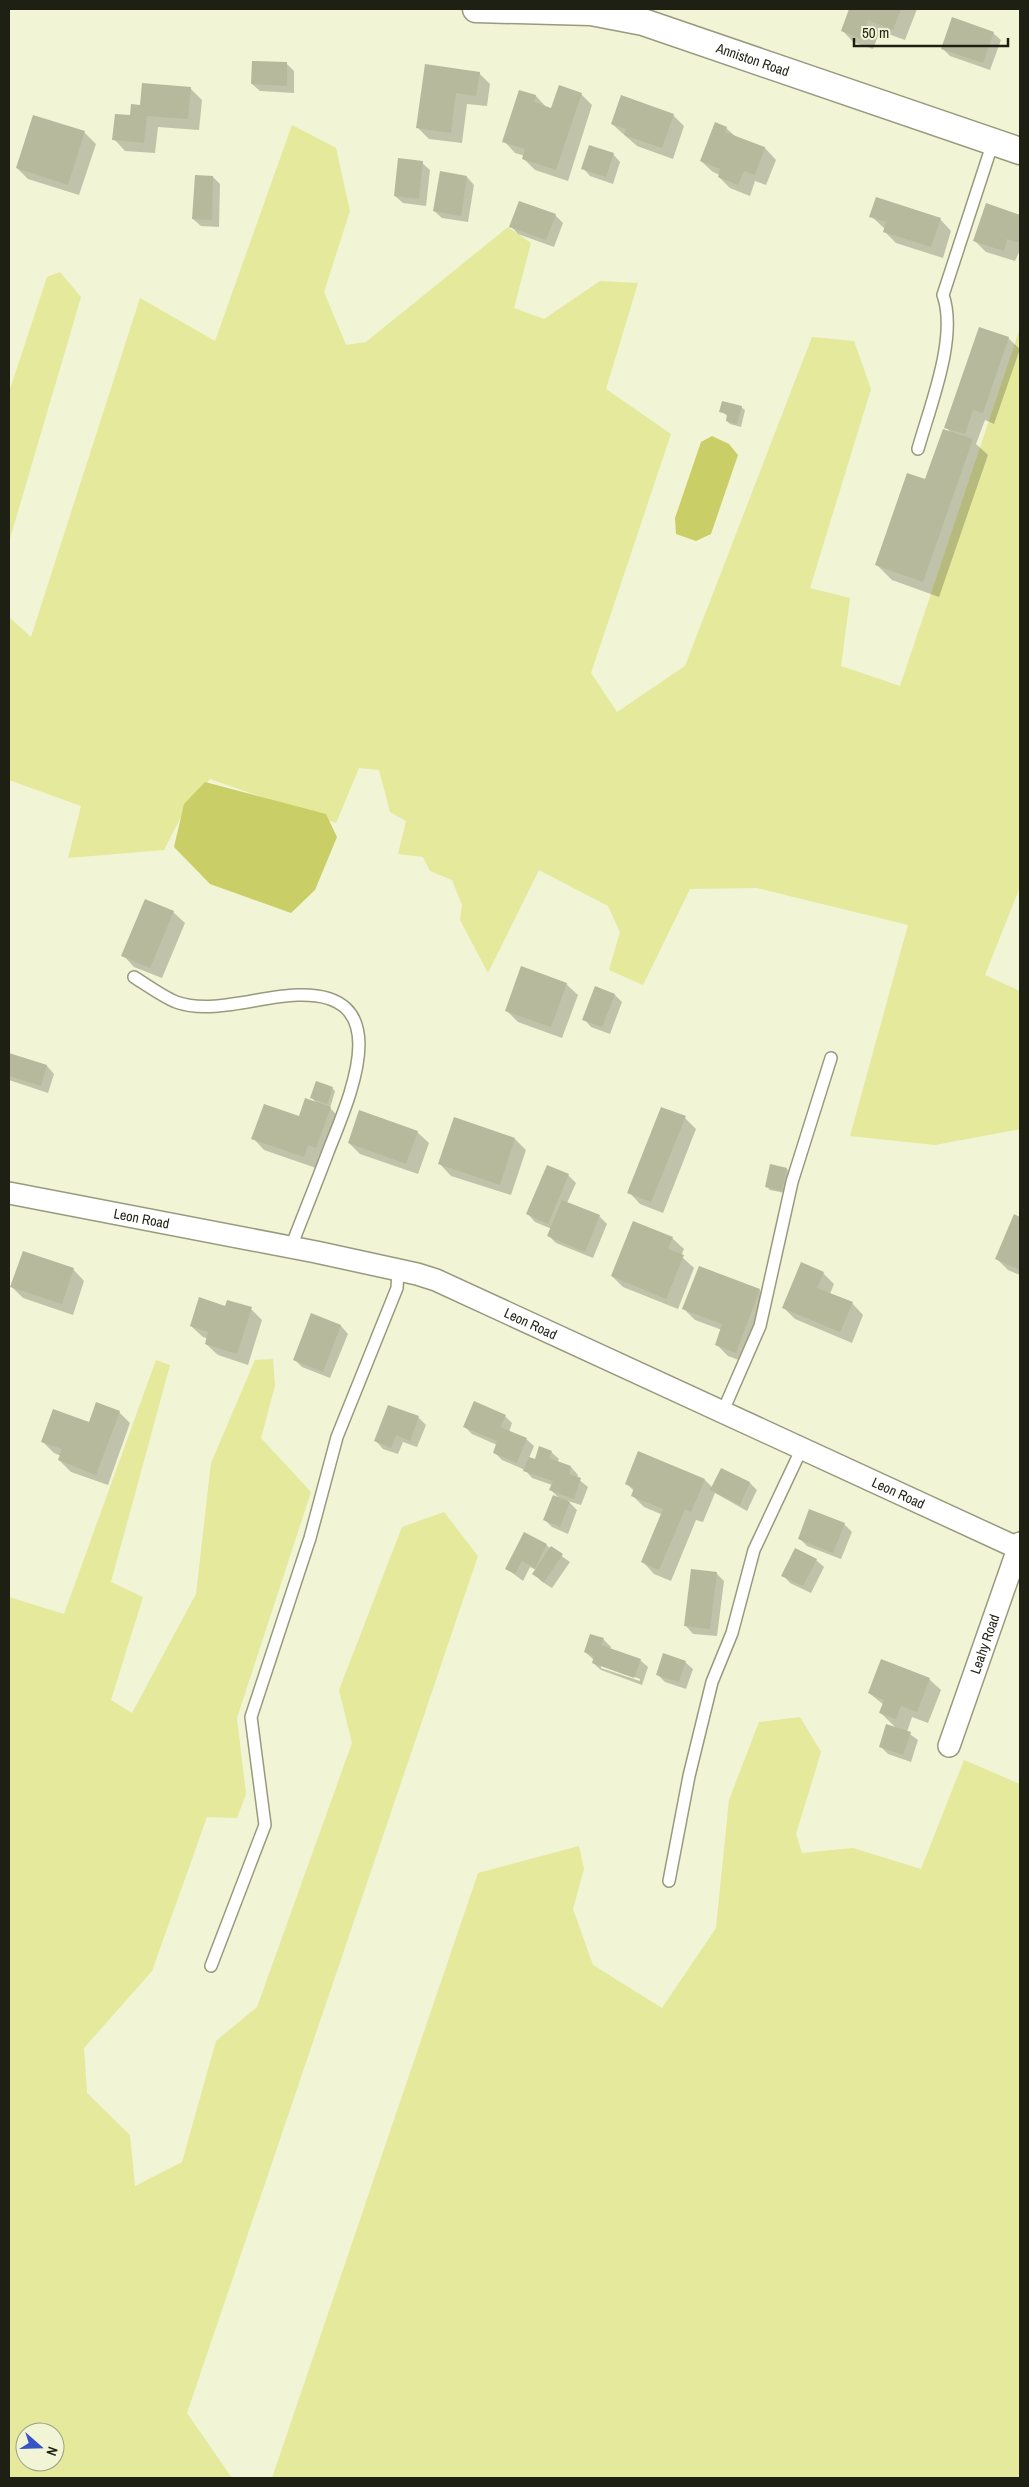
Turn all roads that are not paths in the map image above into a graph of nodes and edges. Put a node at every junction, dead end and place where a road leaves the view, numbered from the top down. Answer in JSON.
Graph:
{"nodes":[{"id":1,"x":476,"y":9,"type":"edge"},
{"id":2,"x":993,"y":142,"type":"junction"},
{"id":3,"x":1020,"y":151,"type":"edge"},
{"id":4,"x":918,"y":448,"type":"dead end"},
{"id":5,"x":134,"y":977,"type":"dead end"},
{"id":6,"x":831,"y":1058,"type":"dead end"},
{"id":7,"x":9,"y":1193,"type":"edge"},
{"id":8,"x":291,"y":1247,"type":"junction"},
{"id":9,"x":398,"y":1270,"type":"junction"},
{"id":10,"x":723,"y":1411,"type":"junction"},
{"id":11,"x":802,"y":1448,"type":"junction"},
{"id":12,"x":1020,"y":1547,"type":"edge"},
{"id":13,"x":949,"y":1746,"type":"dead end"},
{"id":14,"x":669,"y":1881,"type":"dead end"},
{"id":15,"x":212,"y":1966,"type":"dead end"}],
"edges":[{"from":1,"to":2,"type":"street","name":"Anniston Road"},
{"from":2,"to":3,"type":"street","name":"Anniston Road"},
{"from":2,"to":4,"type":"lane"},
{"from":5,"to":8,"type":"lane"},
{"from":6,"to":10,"type":"lane"},
{"from":7,"to":8,"type":"street","name":"Leon Road"},
{"from":8,"to":9,"type":"street","name":"Leon Road"},
{"from":9,"to":10,"type":"street","name":"Leon Road"},
{"from":9,"to":15,"type":"lane"},
{"from":10,"to":11,"type":"street","name":"Leon Road"},
{"from":11,"to":12,"type":"street","name":"Leon Road"},
{"from":11,"to":14,"type":"lane"},
{"from":12,"to":13,"type":"street","name":"Leahy Road"}]}
